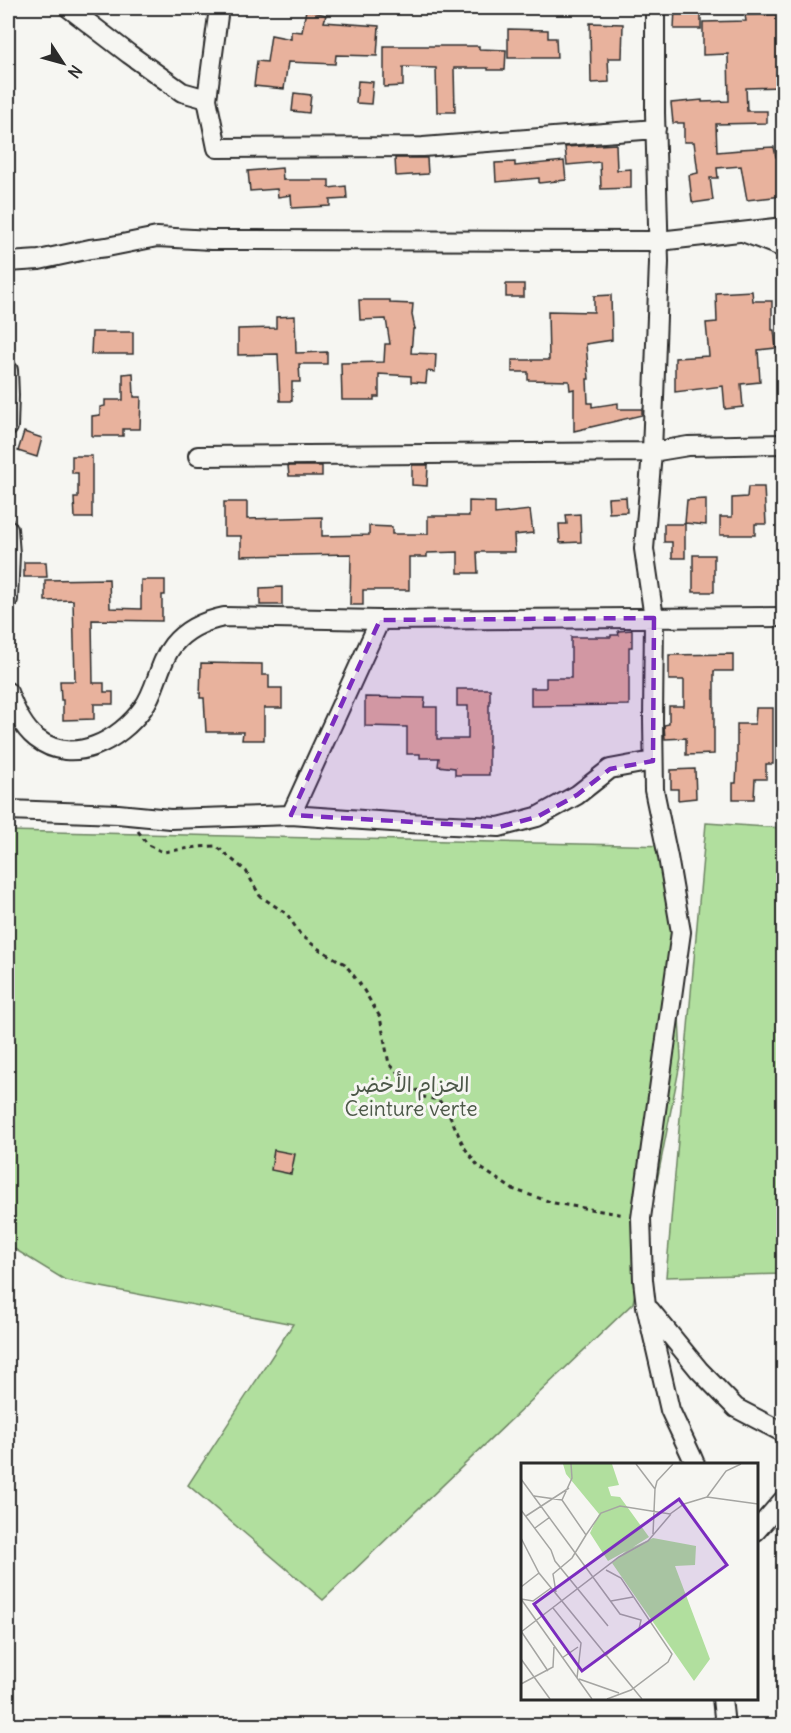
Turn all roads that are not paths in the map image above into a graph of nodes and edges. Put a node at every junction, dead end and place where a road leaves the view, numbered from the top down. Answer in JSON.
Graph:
{"nodes":[{"id":1,"x":69,"y":8,"type":"edge"},
{"id":2,"x":219,"y":8,"type":"edge"},
{"id":3,"x":655,"y":8,"type":"edge"},
{"id":4,"x":207,"y":99,"type":"junction"},
{"id":5,"x":656,"y":129,"type":"junction"},
{"id":6,"x":783,"y":227,"type":"edge"},
{"id":7,"x":740,"y":231,"type":"junction"},
{"id":8,"x":659,"y":241,"type":"junction"},
{"id":9,"x":783,"y":248,"type":"edge"},
{"id":10,"x":8,"y":262,"type":"edge"},
{"id":11,"x":8,"y":370,"type":"edge"},
{"id":12,"x":8,"y":428,"type":"edge"},
{"id":13,"x":783,"y":444,"type":"edge"},
{"id":14,"x":652,"y":452,"type":"junction"},
{"id":15,"x":198,"y":456,"type":"dead end"},
{"id":16,"x":8,"y":529,"type":"edge"},
{"id":17,"x":8,"y":598,"type":"edge"},
{"id":18,"x":654,"y":618,"type":"junction"},
{"id":19,"x":783,"y":618,"type":"edge"},
{"id":20,"x":380,"y":620,"type":"junction"},
{"id":21,"x":8,"y":692,"type":"edge"},
{"id":22,"x":653,"y":760,"type":"junction"},
{"id":23,"x":8,"y":810,"type":"edge"},
{"id":24,"x":291,"y":815,"type":"junction"},
{"id":25,"x":646,"y":1306,"type":"junction"},
{"id":26,"x":783,"y":1433,"type":"edge"},
{"id":27,"x":694,"y":1463,"type":"edge"},
{"id":28,"x":783,"y":1499,"type":"edge"},
{"id":29,"x":758,"y":1530,"type":"edge"},
{"id":30,"x":722,"y":1700,"type":"edge"},
{"id":31,"x":725,"y":1725,"type":"edge"}],
"edges":[{"from":1,"to":4,"type":"street"},
{"from":2,"to":4,"type":"street"},
{"from":3,"to":5,"type":"street"},
{"from":4,"to":5,"type":"street"},
{"from":5,"to":8,"type":"street"},
{"from":6,"to":7,"type":"street"},
{"from":7,"to":8,"type":"street"},
{"from":7,"to":9,"type":"street"},
{"from":8,"to":10,"type":"street"},
{"from":8,"to":14,"type":"street"},
{"from":11,"to":12,"type":"street"},
{"from":13,"to":14,"type":"street"},
{"from":14,"to":15,"type":"street"},
{"from":14,"to":18,"type":"street"},
{"from":16,"to":17,"type":"street"},
{"from":18,"to":19,"type":"street"},
{"from":18,"to":20,"type":"street"},
{"from":18,"to":22,"type":"street"},
{"from":20,"to":21,"type":"street"},
{"from":20,"to":24,"type":"street"},
{"from":22,"to":24,"type":"street"},
{"from":22,"to":25,"type":"street"},
{"from":23,"to":24,"type":"street"},
{"from":25,"to":26,"type":"street"},
{"from":25,"to":27,"type":"street"},
{"from":28,"to":29,"type":"street"},
{"from":30,"to":31,"type":"street"}]}
